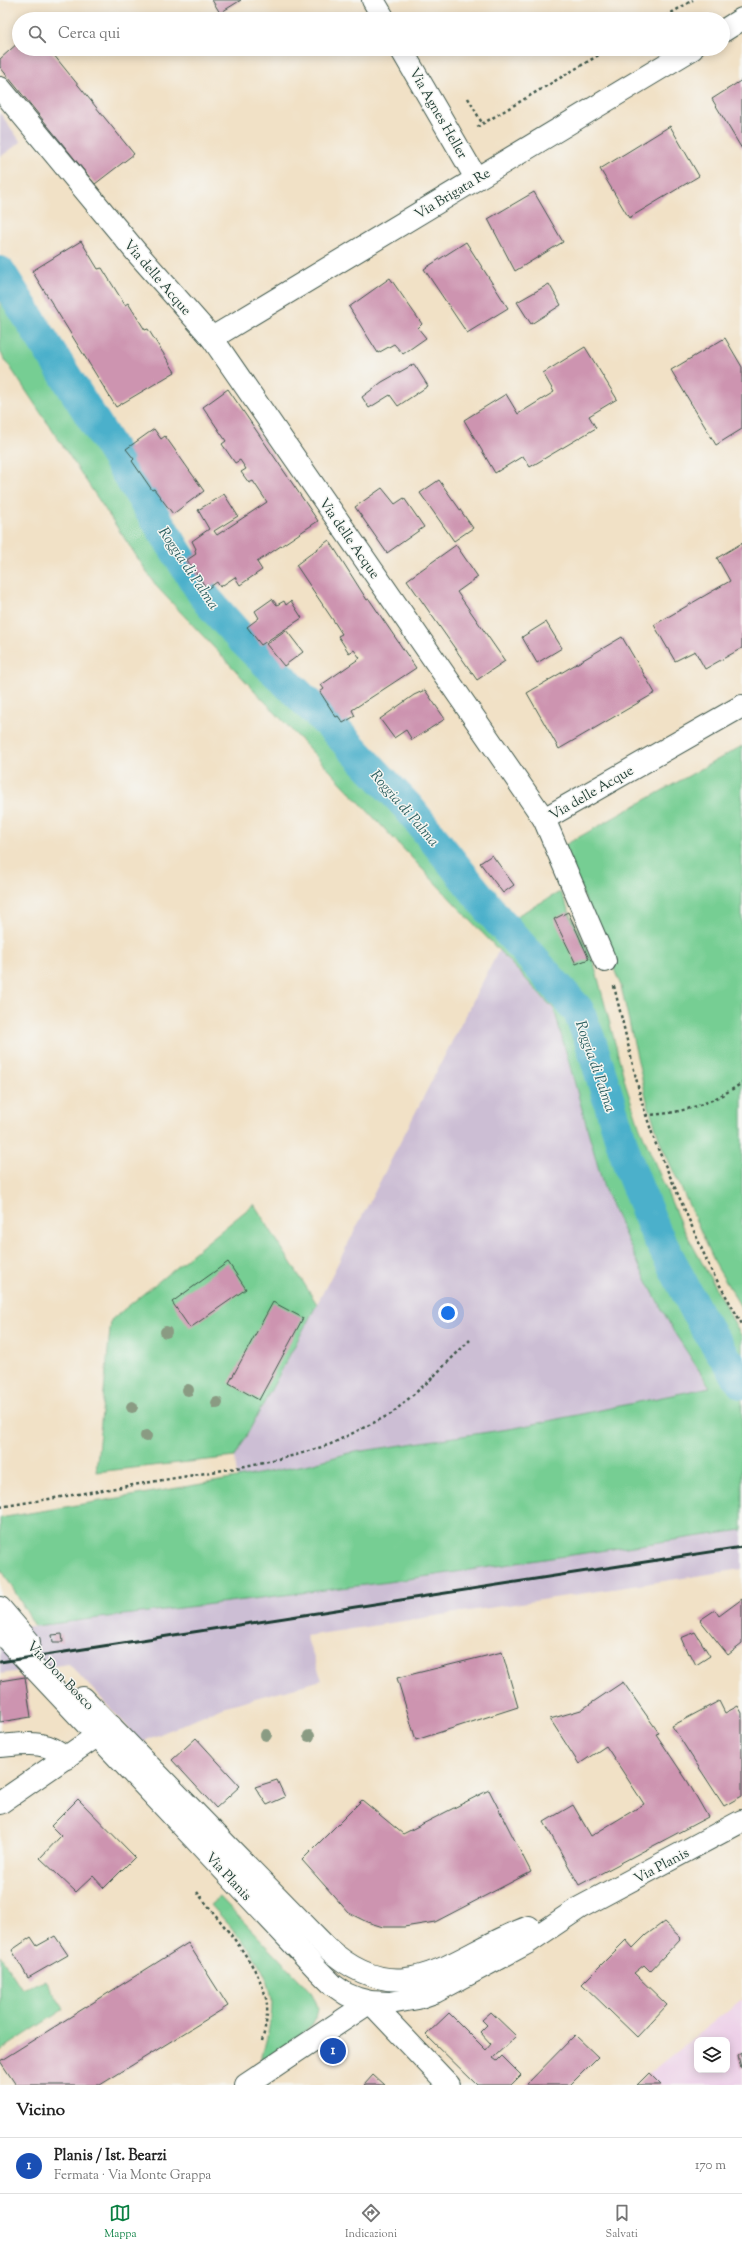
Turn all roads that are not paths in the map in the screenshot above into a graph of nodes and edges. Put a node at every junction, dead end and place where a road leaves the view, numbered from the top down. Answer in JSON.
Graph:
{"nodes":[{"id":1,"x":373,"y":0,"type":"edge"},
{"id":2,"x":380,"y":12,"type":"edge"},
{"id":3,"x":742,"y":20,"type":"edge"},
{"id":4,"x":730,"y":27,"type":"edge"},
{"id":5,"x":405,"y":56,"type":"edge"},
{"id":6,"x":680,"y":56,"type":"edge"},
{"id":7,"x":0,"y":88,"type":"edge"},
{"id":8,"x":476,"y":178,"type":"junction"},
{"id":9,"x":212,"y":338,"type":"junction"},
{"id":10,"x":742,"y":706,"type":"edge"},
{"id":11,"x":544,"y":819,"type":"junction"},
{"id":12,"x":605,"y":961,"type":"road end"},
{"id":13,"x":4,"y":1621,"type":"edge"},
{"id":14,"x":104,"y":1731,"type":"junction"},
{"id":15,"x":0,"y":1746,"type":"edge"},
{"id":16,"x":66,"y":1758,"type":"junction"},
{"id":17,"x":0,"y":1803,"type":"edge"},
{"id":18,"x":742,"y":1820,"type":"edge"},
{"id":19,"x":579,"y":1908,"type":"junction"},
{"id":20,"x":376,"y":1978,"type":"junction"},
{"id":21,"x":370,"y":2002,"type":"junction"},
{"id":22,"x":249,"y":2083,"type":"edge"},
{"id":23,"x":449,"y":2085,"type":"edge"}],
"edges":[{"from":1,"to":2,"type":"street"},
{"from":3,"to":4,"type":"street"},
{"from":5,"to":8,"type":"street","name":"Via Agnes Heller"},
{"from":6,"to":8,"type":"street","name":"Via Brigata Re"},
{"from":7,"to":9,"type":"street","name":"Via delle Acque"},
{"from":8,"to":9,"type":"street","name":"Via Brigata Re"},
{"from":9,"to":11,"type":"street","name":"Via delle Acque"},
{"from":10,"to":11,"type":"street","name":"Via delle Acque"},
{"from":11,"to":12,"type":"street"},
{"from":13,"to":14,"type":"street","name":"Via Don Bosco"},
{"from":14,"to":16,"type":"street"},
{"from":14,"to":20,"type":"street","name":"Via Planis"},
{"from":14,"to":21,"type":"street","name":"Via Planis"},
{"from":15,"to":16,"type":"street"},
{"from":16,"to":17,"type":"street"},
{"from":18,"to":19,"type":"street","name":"Via Planis"},
{"from":19,"to":20,"type":"street","name":"Via Planis"},
{"from":19,"to":21,"type":"street","name":"Via Planis"},
{"from":20,"to":21,"type":"street"},
{"from":21,"to":22,"type":"street"},
{"from":21,"to":23,"type":"street"}]}
